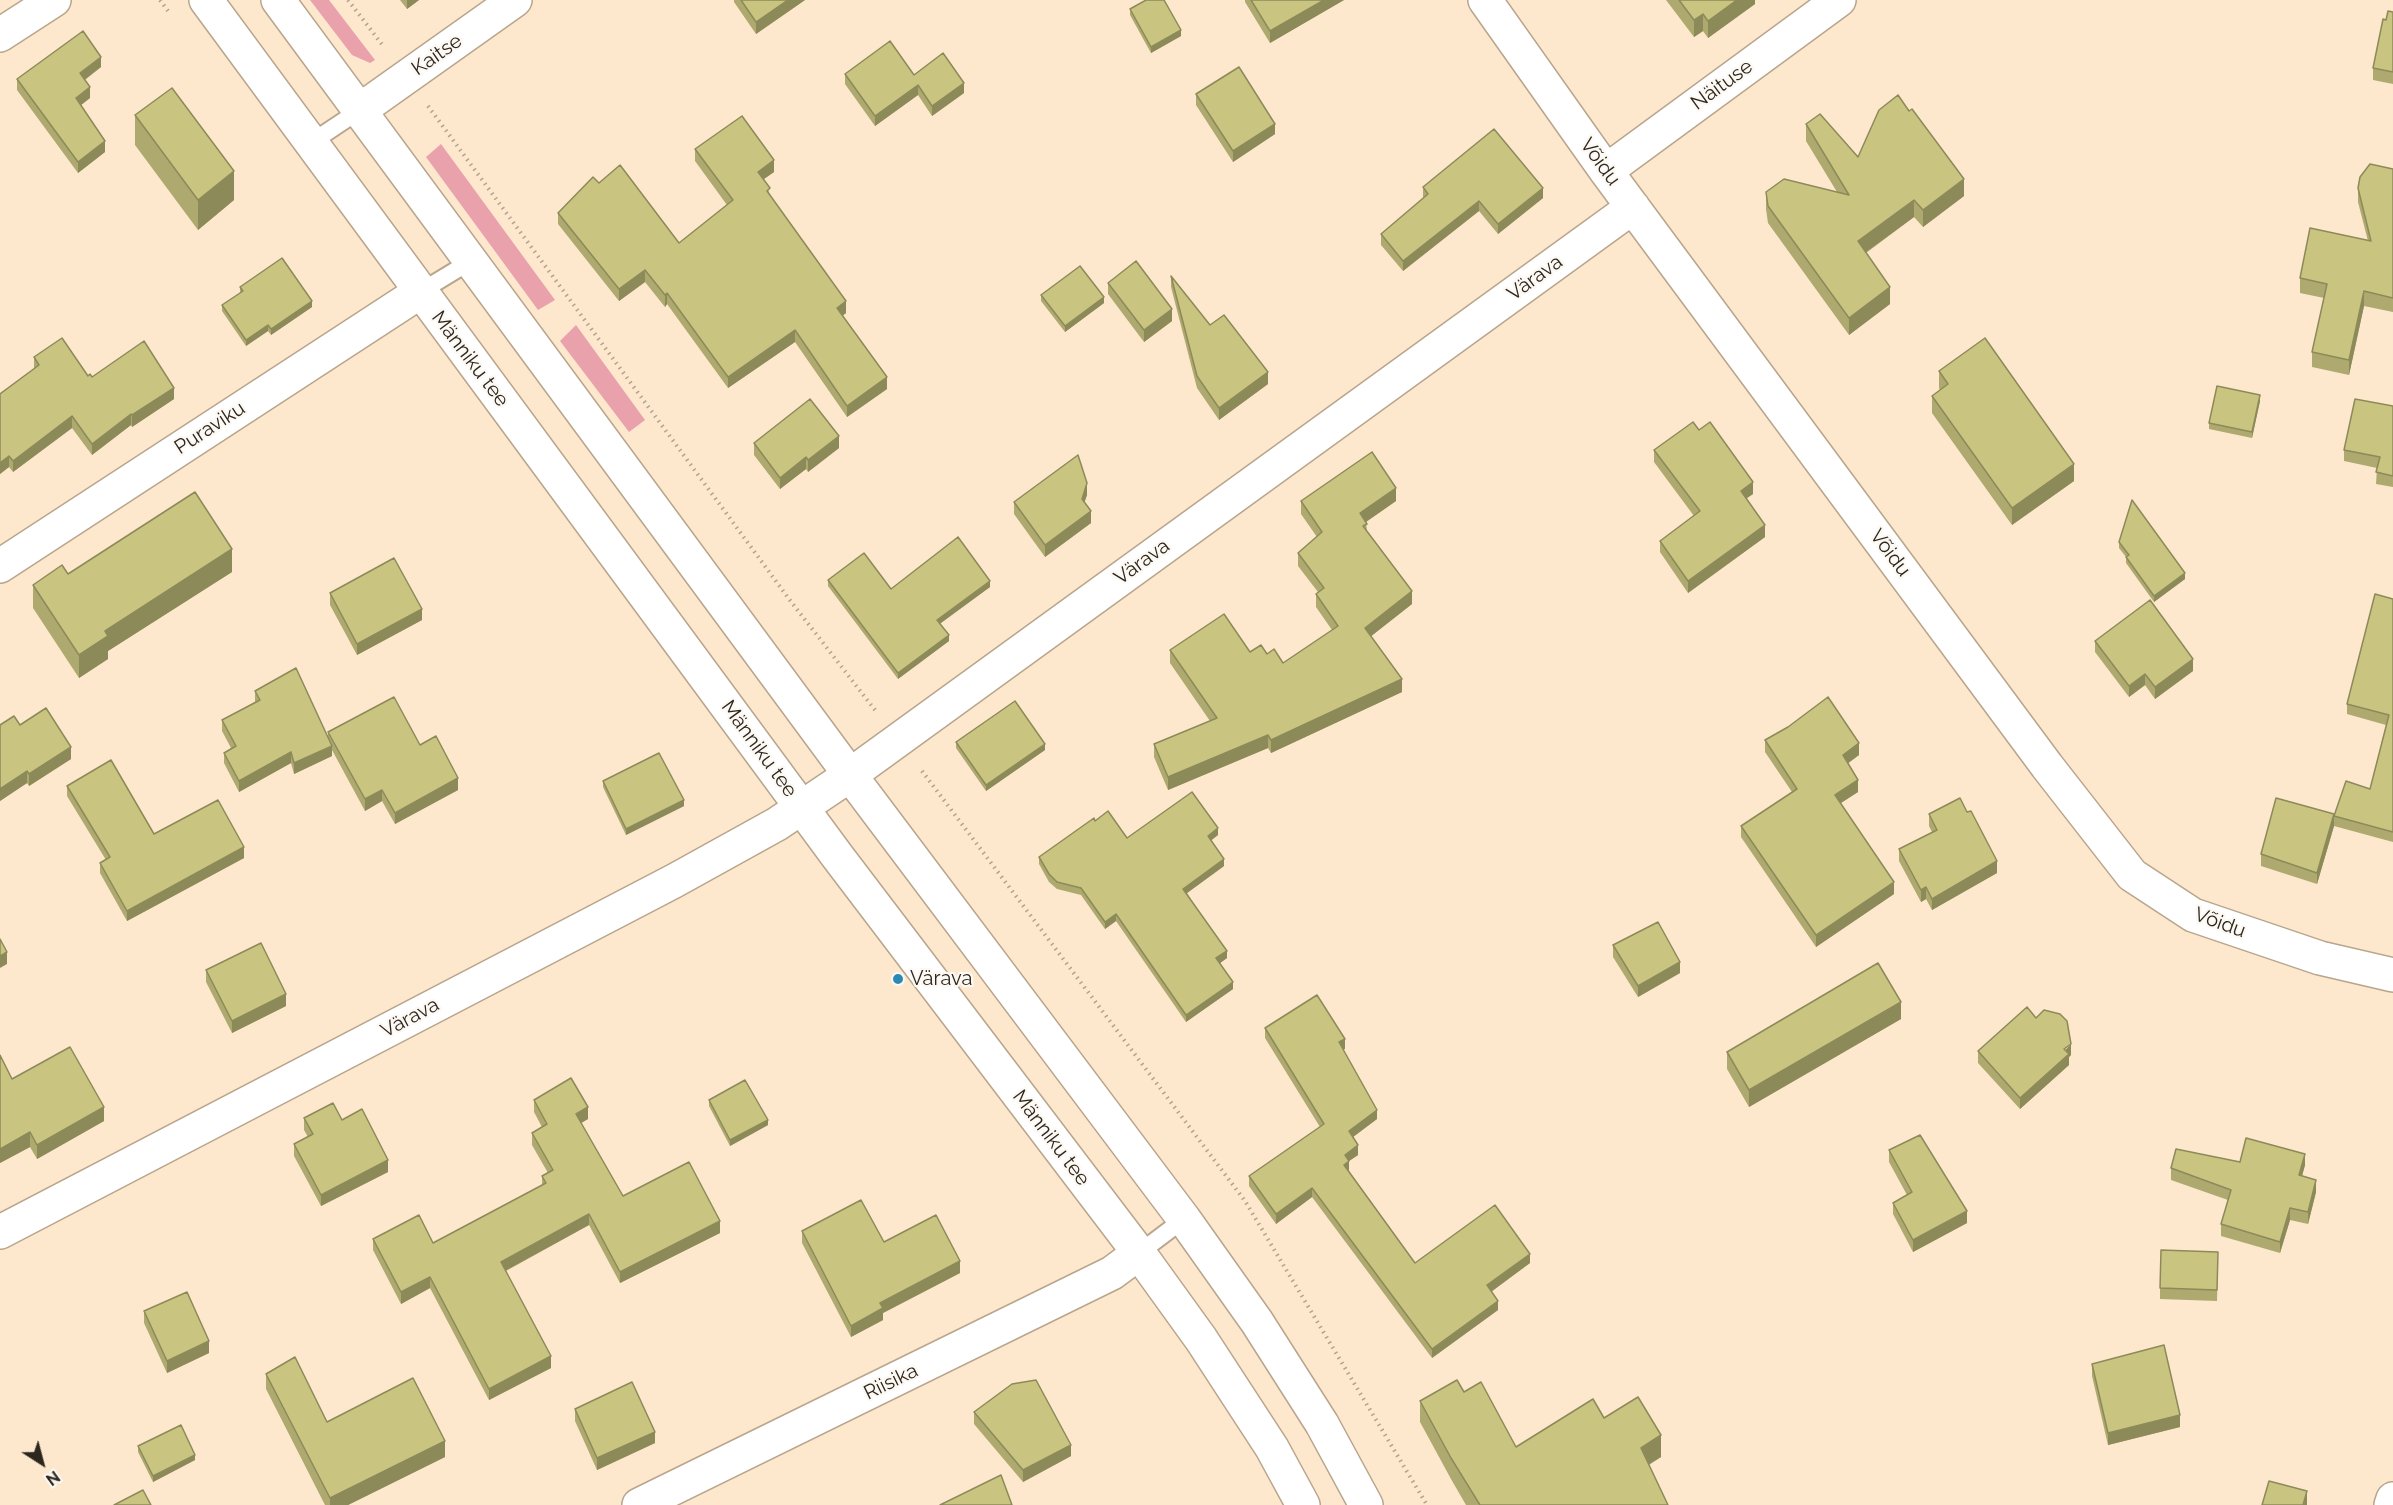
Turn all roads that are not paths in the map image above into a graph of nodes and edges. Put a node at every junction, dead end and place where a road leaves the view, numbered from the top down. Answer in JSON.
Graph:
{"nodes":[{"id":1,"x":54,"y":0,"type":"edge"},
{"id":2,"x":206,"y":0,"type":"edge"},
{"id":3,"x":278,"y":0,"type":"edge"},
{"id":4,"x":515,"y":0,"type":"edge"},
{"id":5,"x":1485,"y":0,"type":"edge"},
{"id":6,"x":1839,"y":0,"type":"edge"},
{"id":7,"x":0,"y":35,"type":"edge"},
{"id":8,"x":360,"y":110,"type":"junction"},
{"id":9,"x":312,"y":142,"type":"junction"},
{"id":10,"x":1606,"y":171,"type":"junction"},
{"id":11,"x":1633,"y":207,"type":"junction"},
{"id":12,"x":471,"y":261,"type":"junction"},
{"id":13,"x":420,"y":292,"type":"junction"},
{"id":14,"x":0,"y":566,"type":"edge"},
{"id":15,"x":850,"y":775,"type":"junction"},
{"id":16,"x":802,"y":807,"type":"junction"},
{"id":17,"x":2393,"y":975,"type":"edge"},
{"id":18,"x":1184,"y":1219,"type":"junction"},
{"id":19,"x":0,"y":1232,"type":"edge"},
{"id":20,"x":1139,"y":1253,"type":"junction"},
{"id":21,"x":2393,"y":1499,"type":"edge"},
{"id":22,"x":639,"y":1505,"type":"edge"},
{"id":23,"x":1303,"y":1505,"type":"edge"},
{"id":24,"x":1366,"y":1505,"type":"edge"},
{"id":25,"x":2391,"y":1505,"type":"edge"}],
"edges":[{"from":1,"to":7,"type":"main road"},
{"from":2,"to":9,"type":"main road","name":"Männiku tee"},
{"from":3,"to":8,"type":"main road"},
{"from":4,"to":8,"type":"main road","name":"Kaitse"},
{"from":5,"to":10,"type":"main road","name":"Võidu"},
{"from":6,"to":10,"type":"main road","name":"Näituse"},
{"from":8,"to":9,"type":"lane"},
{"from":8,"to":12,"type":"main road"},
{"from":9,"to":13,"type":"main road","name":"Männiku tee"},
{"from":10,"to":11,"type":"main road","name":"Võidu"},
{"from":11,"to":15,"type":"main road","name":"Värava"},
{"from":11,"to":17,"type":"main road","name":"Võidu"},
{"from":12,"to":13,"type":"lane"},
{"from":12,"to":15,"type":"main road"},
{"from":13,"to":14,"type":"main road","name":"Puraviku"},
{"from":13,"to":16,"type":"main road","name":"Männiku tee"},
{"from":15,"to":16,"type":"main road","name":"Värava"},
{"from":15,"to":18,"type":"main road"},
{"from":16,"to":19,"type":"main road","name":"Värava"},
{"from":16,"to":20,"type":"main road","name":"Männiku tee"},
{"from":18,"to":20,"type":"lane"},
{"from":18,"to":24,"type":"main road"},
{"from":20,"to":22,"type":"main road","name":"Riisika"},
{"from":20,"to":23,"type":"main road","name":"Männiku tee"},
{"from":21,"to":25,"type":"main road"}]}
